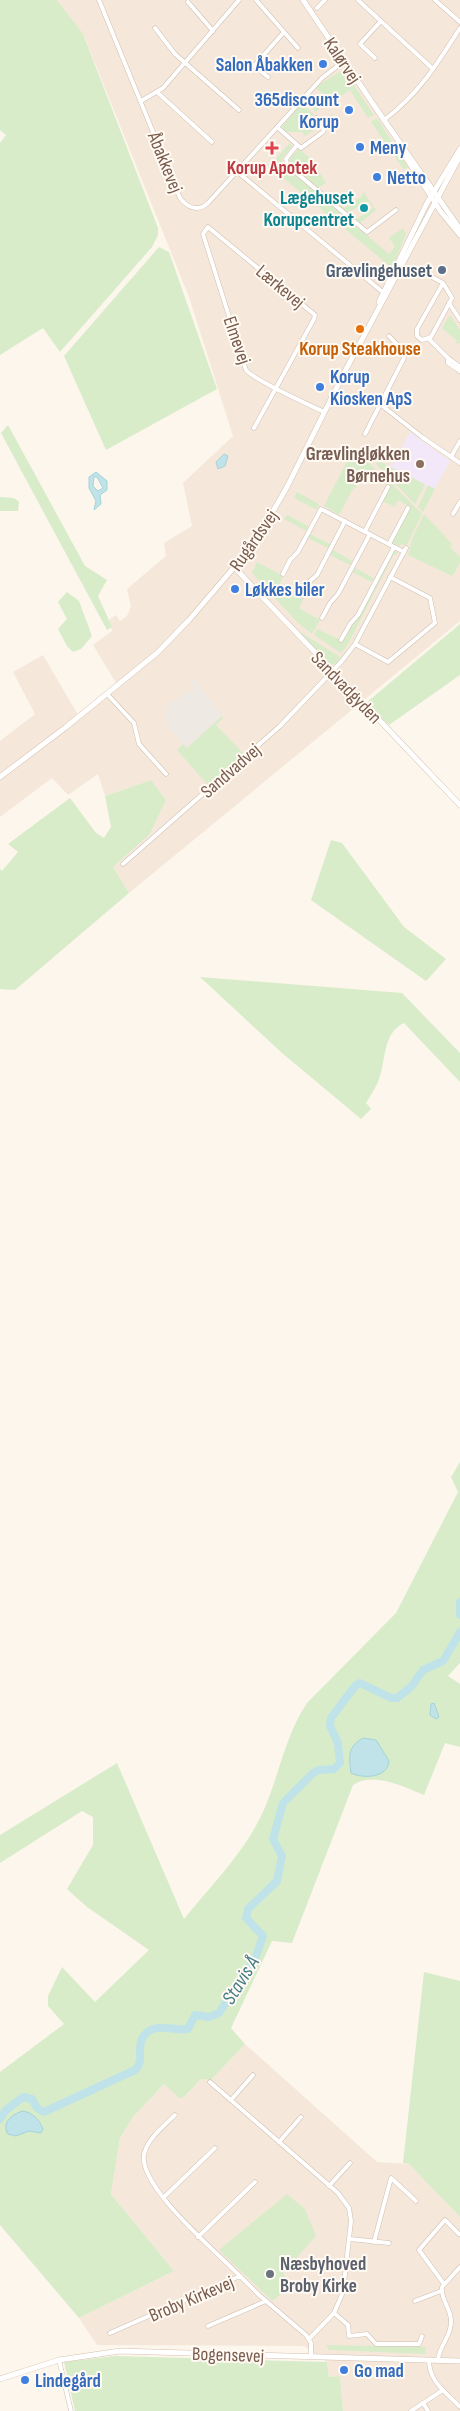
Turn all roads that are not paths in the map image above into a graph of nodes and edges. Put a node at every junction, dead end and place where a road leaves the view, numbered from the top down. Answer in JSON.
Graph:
{"nodes":[{"id":1,"x":99,"y":0,"type":"edge"},
{"id":2,"x":239,"y":0,"type":"edge"},
{"id":3,"x":256,"y":0,"type":"edge"},
{"id":4,"x":304,"y":0,"type":"edge"},
{"id":5,"x":325,"y":0,"type":"edge"},
{"id":6,"x":358,"y":0,"type":"edge"},
{"id":7,"x":436,"y":0,"type":"edge"},
{"id":8,"x":188,"y":2,"type":"dead end"},
{"id":9,"x":317,"y":8,"type":"dead end"},
{"id":10,"x":381,"y":21,"type":"junction"},
{"id":11,"x":460,"y":22,"type":"edge"},
{"id":12,"x":155,"y":28,"type":"dead end"},
{"id":13,"x":460,"y":28,"type":"edge"},
{"id":14,"x":213,"y":31,"type":"junction"},
{"id":15,"x":284,"y":32,"type":"junction"},
{"id":16,"x":298,"y":48,"type":"dead end"},
{"id":17,"x":375,"y":58,"type":"dead end"},
{"id":18,"x":344,"y":61,"type":"junction"},
{"id":19,"x":185,"y":63,"type":"junction"},
{"id":20,"x":433,"y":69,"type":"junction"},
{"id":21,"x":268,"y":77,"type":"dead end"},
{"id":22,"x":158,"y":92,"type":"junction"},
{"id":23,"x":141,"y":101,"type":"junction"},
{"id":24,"x":239,"y":110,"type":"dead end"},
{"id":25,"x":316,"y":118,"type":"dead end"},
{"id":26,"x":384,"y":120,"type":"junction"},
{"id":27,"x":278,"y":127,"type":"junction"},
{"id":28,"x":212,"y":142,"type":"dead end"},
{"id":29,"x":298,"y":145,"type":"junction"},
{"id":30,"x":460,"y":149,"type":"edge"},
{"id":31,"x":460,"y":156,"type":"edge"},
{"id":32,"x":240,"y":174,"type":"dead end"},
{"id":33,"x":249,"y":174,"type":"dead end"},
{"id":34,"x":245,"y":178,"type":"junction"},
{"id":35,"x":437,"y":193,"type":"junction"},
{"id":36,"x":433,"y":200,"type":"junction"},
{"id":37,"x":396,"y":210,"type":"dead end"},
{"id":38,"x":442,"y":214,"type":"junction"},
{"id":39,"x":206,"y":227,"type":"joint"},
{"id":40,"x":460,"y":229,"type":"edge"},
{"id":41,"x":418,"y":235,"type":"junction"},
{"id":42,"x":460,"y":235,"type":"edge"},
{"id":43,"x":408,"y":254,"type":"junction"},
{"id":44,"x":432,"y":277,"type":"dead end"},
{"id":45,"x":443,"y":283,"type":"junction"},
{"id":46,"x":385,"y":295,"type":"junction"},
{"id":47,"x":449,"y":303,"type":"junction"},
{"id":48,"x":460,"y":320,"type":"edge"},
{"id":49,"x":388,"y":336,"type":"dead end"},
{"id":50,"x":429,"y":339,"type":"junction"},
{"id":51,"x":460,"y":371,"type":"edge"},
{"id":52,"x":276,"y":387,"type":"junction"},
{"id":53,"x":380,"y":404,"type":"junction"},
{"id":54,"x":324,"y":412,"type":"junction"},
{"id":55,"x":254,"y":428,"type":"dead end"},
{"id":56,"x":365,"y":434,"type":"dead end"},
{"id":57,"x":460,"y":441,"type":"edge"},
{"id":58,"x":451,"y":458,"type":"junction"},
{"id":59,"x":460,"y":463,"type":"edge"},
{"id":60,"x":388,"y":487,"type":"dead end"},
{"id":61,"x":460,"y":502,"type":"edge"},
{"id":62,"x":408,"y":508,"type":"dead end"},
{"id":63,"x":453,"y":514,"type":"dead end"},
{"id":64,"x":345,"y":521,"type":"junction"},
{"id":65,"x":365,"y":532,"type":"junction"},
{"id":66,"x":370,"y":534,"type":"junction"},
{"id":67,"x":389,"y":544,"type":"junction"},
{"id":68,"x":394,"y":547,"type":"junction"},
{"id":69,"x":406,"y":548,"type":"dead end"},
{"id":70,"x":404,"y":552,"type":"junction"},
{"id":71,"x":235,"y":568,"type":"junction"},
{"id":72,"x":283,"y":574,"type":"dead end"},
{"id":73,"x":390,"y":578,"type":"junction"},
{"id":74,"x":303,"y":596,"type":"dead end"},
{"id":75,"x":322,"y":618,"type":"dead end"},
{"id":76,"x":341,"y":640,"type":"dead end"},
{"id":77,"x":355,"y":644,"type":"junction"},
{"id":78,"x":332,"y":672,"type":"junction"},
{"id":79,"x":107,"y":694,"type":"junction"},
{"id":80,"x":166,"y":774,"type":"dead end"},
{"id":81,"x":0,"y":777,"type":"edge"},
{"id":82,"x":460,"y":805,"type":"edge"},
{"id":83,"x":123,"y":864,"type":"dead end"},
{"id":84,"x":253,"y":2075,"type":"dead end"},
{"id":85,"x":210,"y":2082,"type":"dead end"},
{"id":86,"x":231,"y":2100,"type":"junction"},
{"id":87,"x":175,"y":2115,"type":"dead end"},
{"id":88,"x":301,"y":2117,"type":"dead end"},
{"id":89,"x":279,"y":2142,"type":"junction"},
{"id":90,"x":215,"y":2148,"type":"dead end"},
{"id":91,"x":350,"y":2162,"type":"dead end"},
{"id":92,"x":254,"y":2182,"type":"dead end"},
{"id":93,"x":329,"y":2186,"type":"junction"},
{"id":94,"x":164,"y":2196,"type":"junction"},
{"id":95,"x":416,"y":2201,"type":"dead end"},
{"id":96,"x":459,"y":2234,"type":"edge"},
{"id":97,"x":198,"y":2237,"type":"junction"},
{"id":98,"x":350,"y":2240,"type":"junction"},
{"id":99,"x":374,"y":2242,"type":"junction"},
{"id":100,"x":389,"y":2243,"type":"dead end"},
{"id":101,"x":460,"y":2267,"type":"edge"},
{"id":102,"x":240,"y":2276,"type":"junction"},
{"id":103,"x":444,"y":2284,"type":"junction"},
{"id":104,"x":442,"y":2291,"type":"junction"},
{"id":105,"x":266,"y":2301,"type":"junction"},
{"id":106,"x":414,"y":2301,"type":"dead end"},
{"id":107,"x":334,"y":2313,"type":"junction"},
{"id":108,"x":208,"y":2326,"type":"dead end"},
{"id":109,"x":110,"y":2332,"type":"dead end"},
{"id":110,"x":422,"y":2336,"type":"dead end"},
{"id":111,"x":309,"y":2339,"type":"junction"},
{"id":112,"x":311,"y":2356,"type":"junction"},
{"id":113,"x":59,"y":2360,"type":"junction"},
{"id":114,"x":429,"y":2360,"type":"junction"},
{"id":115,"x":438,"y":2360,"type":"junction"},
{"id":116,"x":460,"y":2361,"type":"edge"},
{"id":117,"x":0,"y":2379,"type":"edge"},
{"id":118,"x":443,"y":2390,"type":"junction"},
{"id":119,"x":423,"y":2403,"type":"junction"},
{"id":120,"x":460,"y":2407,"type":"edge"},
{"id":121,"x":70,"y":2411,"type":"edge"},
{"id":122,"x":411,"y":2411,"type":"edge"},
{"id":123,"x":428,"y":2411,"type":"edge"}],
"edges":[{"from":1,"to":23,"type":"street","name":"Åbakkevej"},
{"from":2,"to":14,"type":"street"},
{"from":3,"to":15,"type":"street"},
{"from":4,"to":18,"type":"main road","name":"Kalørvej"},
{"from":5,"to":9,"type":"street"},
{"from":6,"to":10,"type":"street"},
{"from":7,"to":11,"type":"street"},
{"from":8,"to":14,"type":"street"},
{"from":10,"to":17,"type":"street"},
{"from":10,"to":20,"type":"street"},
{"from":12,"to":19,"type":"street"},
{"from":13,"to":20,"type":"street"},
{"from":14,"to":19,"type":"street"},
{"from":15,"to":16,"type":"street"},
{"from":15,"to":21,"type":"street"},
{"from":18,"to":26,"type":"main road","name":"Kalørvej"},
{"from":18,"to":27,"type":"street","name":"Åbakkevej"},
{"from":19,"to":22,"type":"street"},
{"from":19,"to":24,"type":"street"},
{"from":20,"to":26,"type":"street"},
{"from":22,"to":23,"type":"street"},
{"from":22,"to":28,"type":"street"},
{"from":23,"to":27,"type":"street","name":"Åbakkevej"},
{"from":25,"to":29,"type":"street"},
{"from":26,"to":35,"type":"main road","name":"Kalørvej"},
{"from":26,"to":36,"type":"main road","name":"Kalørvej"},
{"from":27,"to":29,"type":"street"},
{"from":29,"to":37,"type":"street"},
{"from":30,"to":35,"type":"main road","name":"Rugårdsvej"},
{"from":31,"to":35,"type":"main road","name":"Rugårdsvej"},
{"from":32,"to":34,"type":"street"},
{"from":33,"to":34,"type":"street"},
{"from":34,"to":46,"type":"street"},
{"from":35,"to":36,"type":"main road","name":"Rugårdsvej"},
{"from":35,"to":40,"type":"main road","name":"Kalørvej"},
{"from":36,"to":38,"type":"main road","name":"Kalørvej"},
{"from":36,"to":41,"type":"main road","name":"Rugårdsvej"},
{"from":36,"to":43,"type":"main road"},
{"from":36,"to":46,"type":"main road","name":"Rugårdsvej"},
{"from":38,"to":41,"type":"main road"},
{"from":38,"to":42,"type":"main road","name":"Kalørvej"},
{"from":39,"to":52,"type":"street","name":"Elmevej"},
{"from":39,"to":52,"type":"street","name":"Lærkevej"},
{"from":41,"to":43,"type":"main road","name":"Rugårdsvej"},
{"from":43,"to":46,"type":"main road","name":"Rugårdsvej"},
{"from":44,"to":45,"type":"street"},
{"from":45,"to":47,"type":"street"},
{"from":45,"to":50,"type":"street"},
{"from":46,"to":54,"type":"main road","name":"Rugårdsvej"},
{"from":47,"to":48,"type":"street"},
{"from":47,"to":50,"type":"street"},
{"from":49,"to":53,"type":"street"},
{"from":50,"to":51,"type":"street"},
{"from":52,"to":54,"type":"street","name":"Elmevej"},
{"from":52,"to":55,"type":"street"},
{"from":53,"to":56,"type":"street"},
{"from":53,"to":58,"type":"street"},
{"from":54,"to":71,"type":"main road","name":"Rugårdsvej"},
{"from":57,"to":58,"type":"street"},
{"from":58,"to":59,"type":"street"},
{"from":60,"to":65,"type":"street"},
{"from":61,"to":63,"type":"street"},
{"from":62,"to":67,"type":"street"},
{"from":64,"to":65,"type":"street"},
{"from":64,"to":72,"type":"street"},
{"from":64,"to":74,"type":"street"},
{"from":65,"to":66,"type":"street"},
{"from":66,"to":67,"type":"street"},
{"from":66,"to":75,"type":"street"},
{"from":67,"to":68,"type":"street"},
{"from":68,"to":70,"type":"street"},
{"from":68,"to":76,"type":"street"},
{"from":69,"to":70,"type":"street","name":"Sandvadvej"},
{"from":70,"to":73,"type":"street","name":"Sandvadvej"},
{"from":71,"to":78,"type":"main road","name":"Sandvadgyden"},
{"from":71,"to":79,"type":"main road","name":"Rugårdsvej"},
{"from":73,"to":77,"type":"street","name":"Sandvadvej"},
{"from":73,"to":77,"type":"street"},
{"from":77,"to":78,"type":"street","name":"Sandvadvej"},
{"from":78,"to":82,"type":"main road","name":"Sandvadgyden"},
{"from":78,"to":83,"type":"street","name":"Sandvadvej"},
{"from":79,"to":80,"type":"street"},
{"from":79,"to":81,"type":"main road","name":"Rugårdsvej"},
{"from":84,"to":86,"type":"street"},
{"from":85,"to":86,"type":"street"},
{"from":86,"to":89,"type":"street"},
{"from":87,"to":94,"type":"street"},
{"from":88,"to":89,"type":"street"},
{"from":89,"to":93,"type":"street"},
{"from":90,"to":94,"type":"street"},
{"from":91,"to":93,"type":"street"},
{"from":92,"to":97,"type":"street"},
{"from":93,"to":98,"type":"street"},
{"from":94,"to":97,"type":"street"},
{"from":95,"to":99,"type":"street"},
{"from":96,"to":103,"type":"street"},
{"from":97,"to":102,"type":"street"},
{"from":98,"to":99,"type":"street"},
{"from":98,"to":107,"type":"street"},
{"from":99,"to":100,"type":"street"},
{"from":101,"to":103,"type":"street"},
{"from":102,"to":105,"type":"street","name":"Broby Kirkevej"},
{"from":102,"to":109,"type":"street","name":"Broby Kirkevej"},
{"from":103,"to":104,"type":"street"},
{"from":104,"to":106,"type":"street"},
{"from":104,"to":115,"type":"street"},
{"from":105,"to":108,"type":"street","name":"Broby Kirkevej"},
{"from":105,"to":111,"type":"street","name":"Broby Kirkevej"},
{"from":107,"to":110,"type":"street"},
{"from":107,"to":111,"type":"street"},
{"from":111,"to":112,"type":"street"},
{"from":112,"to":113,"type":"main road","name":"Bogensevej"},
{"from":112,"to":114,"type":"main road","name":"Bogensevej"},
{"from":113,"to":117,"type":"main road","name":"Bogensevej"},
{"from":113,"to":121,"type":"street"},
{"from":114,"to":115,"type":"main road","name":"Bogensevej"},
{"from":114,"to":118,"type":"street"},
{"from":115,"to":116,"type":"main road","name":"Bogensevej"},
{"from":118,"to":119,"type":"street"},
{"from":118,"to":120,"type":"street"},
{"from":119,"to":122,"type":"street"},
{"from":119,"to":123,"type":"street"}]}
